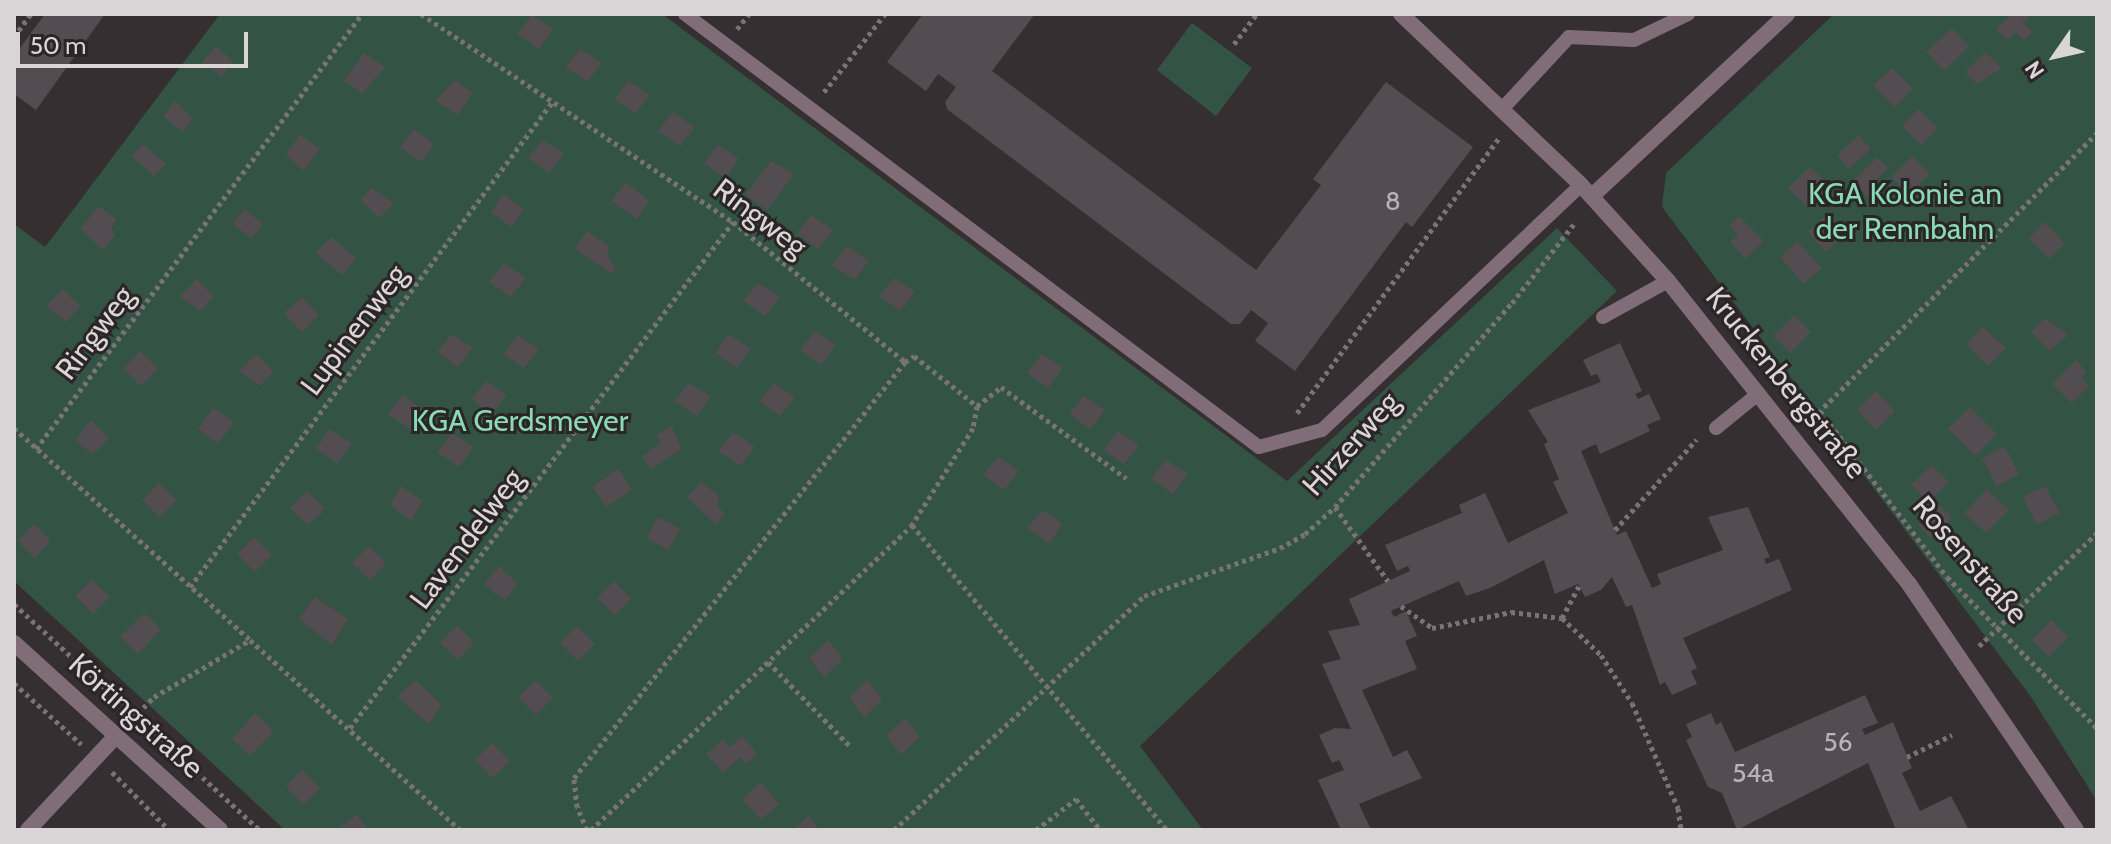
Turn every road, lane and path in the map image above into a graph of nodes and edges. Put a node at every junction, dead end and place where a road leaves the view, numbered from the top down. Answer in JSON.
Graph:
{"nodes":[{"id":1,"x":31,"y":14,"type":"edge"},
{"id":2,"x":362,"y":14,"type":"edge"},
{"id":3,"x":421,"y":14,"type":"edge"},
{"id":4,"x":685,"y":14,"type":"edge"},
{"id":5,"x":885,"y":14,"type":"edge"},
{"id":6,"x":1257,"y":14,"type":"edge"},
{"id":7,"x":1401,"y":14,"type":"edge"},
{"id":8,"x":1688,"y":14,"type":"edge"},
{"id":9,"x":1787,"y":14,"type":"edge"},
{"id":10,"x":14,"y":37,"type":"edge"},
{"id":11,"x":1234,"y":44,"type":"dead end"},
{"id":12,"x":553,"y":101,"type":"junction"},
{"id":13,"x":811,"y":109,"type":"junction"},
{"id":14,"x":1509,"y":114,"type":"junction"},
{"id":15,"x":2097,"y":133,"type":"edge"},
{"id":16,"x":1586,"y":190,"type":"junction"},
{"id":17,"x":733,"y":222,"type":"junction"},
{"id":18,"x":1668,"y":281,"type":"junction"},
{"id":19,"x":1603,"y":317,"type":"dead end"},
{"id":20,"x":905,"y":362,"type":"junction"},
{"id":21,"x":1759,"y":393,"type":"junction"},
{"id":22,"x":977,"y":406,"type":"junction"},
{"id":23,"x":1820,"y":411,"type":"junction"},
{"id":24,"x":1281,"y":418,"type":"dead end"},
{"id":25,"x":14,"y":428,"type":"edge"},
{"id":26,"x":1716,"y":428,"type":"joint"},
{"id":27,"x":1795,"y":437,"type":"junction"},
{"id":28,"x":36,"y":449,"type":"junction"},
{"id":29,"x":1126,"y":478,"type":"dead end"},
{"id":30,"x":1335,"y":507,"type":"junction"},
{"id":31,"x":912,"y":525,"type":"junction"},
{"id":32,"x":1615,"y":530,"type":"dead end"},
{"id":33,"x":2097,"y":533,"type":"edge"},
{"id":34,"x":1388,"y":581,"type":"dead end"},
{"id":35,"x":1579,"y":586,"type":"dead end"},
{"id":36,"x":190,"y":587,"type":"junction"},
{"id":37,"x":14,"y":604,"type":"edge"},
{"id":38,"x":1401,"y":606,"type":"dead end"},
{"id":39,"x":1562,"y":618,"type":"junction"},
{"id":40,"x":2000,"y":629,"type":"junction"},
{"id":41,"x":1987,"y":639,"type":"dead end"},
{"id":42,"x":250,"y":640,"type":"junction"},
{"id":43,"x":14,"y":643,"type":"edge"},
{"id":44,"x":768,"y":662,"type":"junction"},
{"id":45,"x":14,"y":683,"type":"edge"},
{"id":46,"x":1049,"y":684,"type":"junction"},
{"id":47,"x":136,"y":715,"type":"junction"},
{"id":48,"x":350,"y":728,"type":"junction"},
{"id":49,"x":2097,"y":728,"type":"edge"},
{"id":50,"x":117,"y":735,"type":"junction"},
{"id":51,"x":1952,"y":735,"type":"dead end"},
{"id":52,"x":82,"y":745,"type":"dead end"},
{"id":53,"x":852,"y":748,"type":"dead end"},
{"id":54,"x":1907,"y":757,"type":"dead end"},
{"id":55,"x":111,"y":771,"type":"dead end"},
{"id":56,"x":28,"y":830,"type":"edge"},
{"id":57,"x":169,"y":830,"type":"edge"},
{"id":58,"x":220,"y":830,"type":"edge"},
{"id":59,"x":260,"y":830,"type":"edge"},
{"id":60,"x":460,"y":830,"type":"edge"},
{"id":61,"x":589,"y":830,"type":"edge"},
{"id":62,"x":894,"y":830,"type":"edge"},
{"id":63,"x":1036,"y":830,"type":"edge"},
{"id":64,"x":1100,"y":830,"type":"edge"},
{"id":65,"x":1167,"y":830,"type":"edge"},
{"id":66,"x":1681,"y":830,"type":"edge"},
{"id":67,"x":2076,"y":830,"type":"edge"}],
"edges":[{"from":1,"to":10,"type":"path"},
{"from":2,"to":28,"type":"path","name":"Ringweg"},
{"from":3,"to":12,"type":"path","name":"Ringweg"},
{"from":4,"to":13,"type":"lane"},
{"from":5,"to":13,"type":"path"},
{"from":6,"to":11,"type":"path"},
{"from":7,"to":14,"type":"street","name":"Kruckenbergstraße"},
{"from":8,"to":14,"type":"lane"},
{"from":9,"to":16,"type":"street"},
{"from":12,"to":17,"type":"path","name":"Ringweg"},
{"from":12,"to":36,"type":"path","name":"Lupinenweg"},
{"from":13,"to":16,"type":"lane"},
{"from":14,"to":16,"type":"street","name":"Kruckenbergstraße"},
{"from":14,"to":24,"type":"path"},
{"from":15,"to":23,"type":"path"},
{"from":16,"to":18,"type":"street","name":"Kruckenbergstraße"},
{"from":16,"to":30,"type":"path","name":"Hirzerweg"},
{"from":17,"to":20,"type":"path","name":"Ringweg"},
{"from":17,"to":48,"type":"path","name":"Lavendelweg"},
{"from":18,"to":19,"type":"lane"},
{"from":18,"to":21,"type":"street","name":"Kruckenbergstraße"},
{"from":20,"to":22,"type":"path","name":"Ringweg"},
{"from":20,"to":61,"type":"path"},
{"from":21,"to":26,"type":"lane"},
{"from":21,"to":27,"type":"street","name":"Kruckenbergstraße"},
{"from":22,"to":29,"type":"path"},
{"from":22,"to":31,"type":"path"},
{"from":23,"to":27,"type":"path"},
{"from":23,"to":40,"type":"path","name":"Rosenstraße"},
{"from":25,"to":28,"type":"path"},
{"from":26,"to":32,"type":"path"},
{"from":27,"to":67,"type":"street","name":"Kruckenbergstraße"},
{"from":28,"to":36,"type":"path"},
{"from":30,"to":34,"type":"path"},
{"from":30,"to":46,"type":"path","name":"Hirzerweg"},
{"from":31,"to":44,"type":"path"},
{"from":31,"to":46,"type":"path"},
{"from":33,"to":40,"type":"path"},
{"from":35,"to":39,"type":"path"},
{"from":36,"to":42,"type":"path"},
{"from":37,"to":47,"type":"path"},
{"from":38,"to":39,"type":"path"},
{"from":39,"to":66,"type":"path"},
{"from":40,"to":41,"type":"path"},
{"from":40,"to":49,"type":"path","name":"Rosenstraße"},
{"from":42,"to":47,"type":"path"},
{"from":42,"to":48,"type":"path"},
{"from":43,"to":50,"type":"street","name":"Körtingstraße"},
{"from":44,"to":53,"type":"path"},
{"from":44,"to":61,"type":"path"},
{"from":45,"to":52,"type":"path"},
{"from":46,"to":62,"type":"path","name":"Hirzerweg"},
{"from":46,"to":65,"type":"path"},
{"from":47,"to":59,"type":"path"},
{"from":48,"to":60,"type":"path"},
{"from":50,"to":56,"type":"street"},
{"from":50,"to":58,"type":"street","name":"Körtingstraße"},
{"from":51,"to":54,"type":"path"},
{"from":55,"to":57,"type":"path"},
{"from":63,"to":64,"type":"path"}]}
